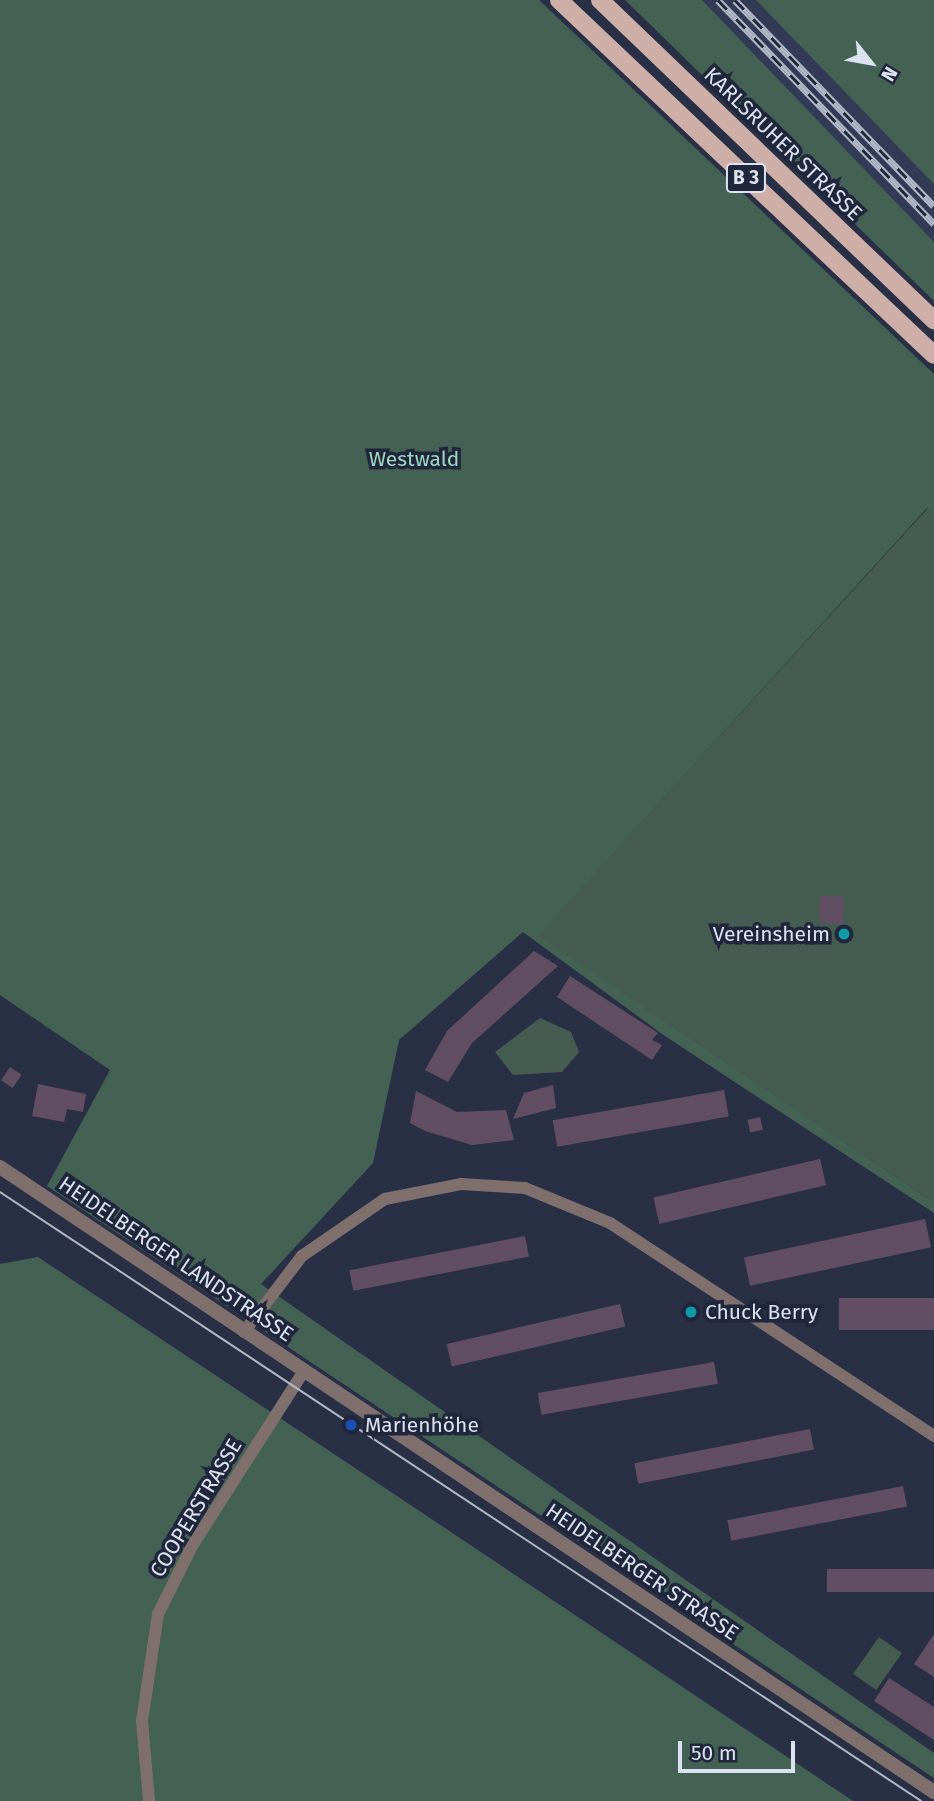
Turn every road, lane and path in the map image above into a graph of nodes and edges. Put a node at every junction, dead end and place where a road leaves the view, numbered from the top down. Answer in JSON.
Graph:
{"nodes":[{"id":1,"x":559,"y":0,"type":"edge"},
{"id":2,"x":600,"y":0,"type":"edge"},
{"id":3,"x":934,"y":320,"type":"edge"},
{"id":4,"x":934,"y":355,"type":"edge"},
{"id":5,"x":0,"y":1167,"type":"edge"},
{"id":6,"x":244,"y":1332,"type":"junction"},
{"id":7,"x":304,"y":1371,"type":"junction"},
{"id":8,"x":328,"y":1387,"type":"joint"},
{"id":9,"x":934,"y":1436,"type":"edge"},
{"id":10,"x":934,"y":1792,"type":"edge"},
{"id":11,"x":149,"y":1801,"type":"edge"}],
"edges":[{"from":1,"to":4,"type":"main road","number":"B 3"},
{"from":2,"to":3,"type":"main road","name":"KARLSRUHER STRASSE","number":"B 3"},
{"from":5,"to":6,"type":"street","name":"HEIDELBERGER LANDSTRASSE"},
{"from":6,"to":7,"type":"street","name":"HEIDELBERGER LANDSTRASSE"},
{"from":6,"to":9,"type":"street"},
{"from":7,"to":8,"type":"street","name":"HEIDELBERGER LANDSTRASSE"},
{"from":7,"to":11,"type":"street","name":"COOPERSTRASSE"},
{"from":8,"to":10,"type":"street","name":"HEIDELBERGER STRASSE"}]}
